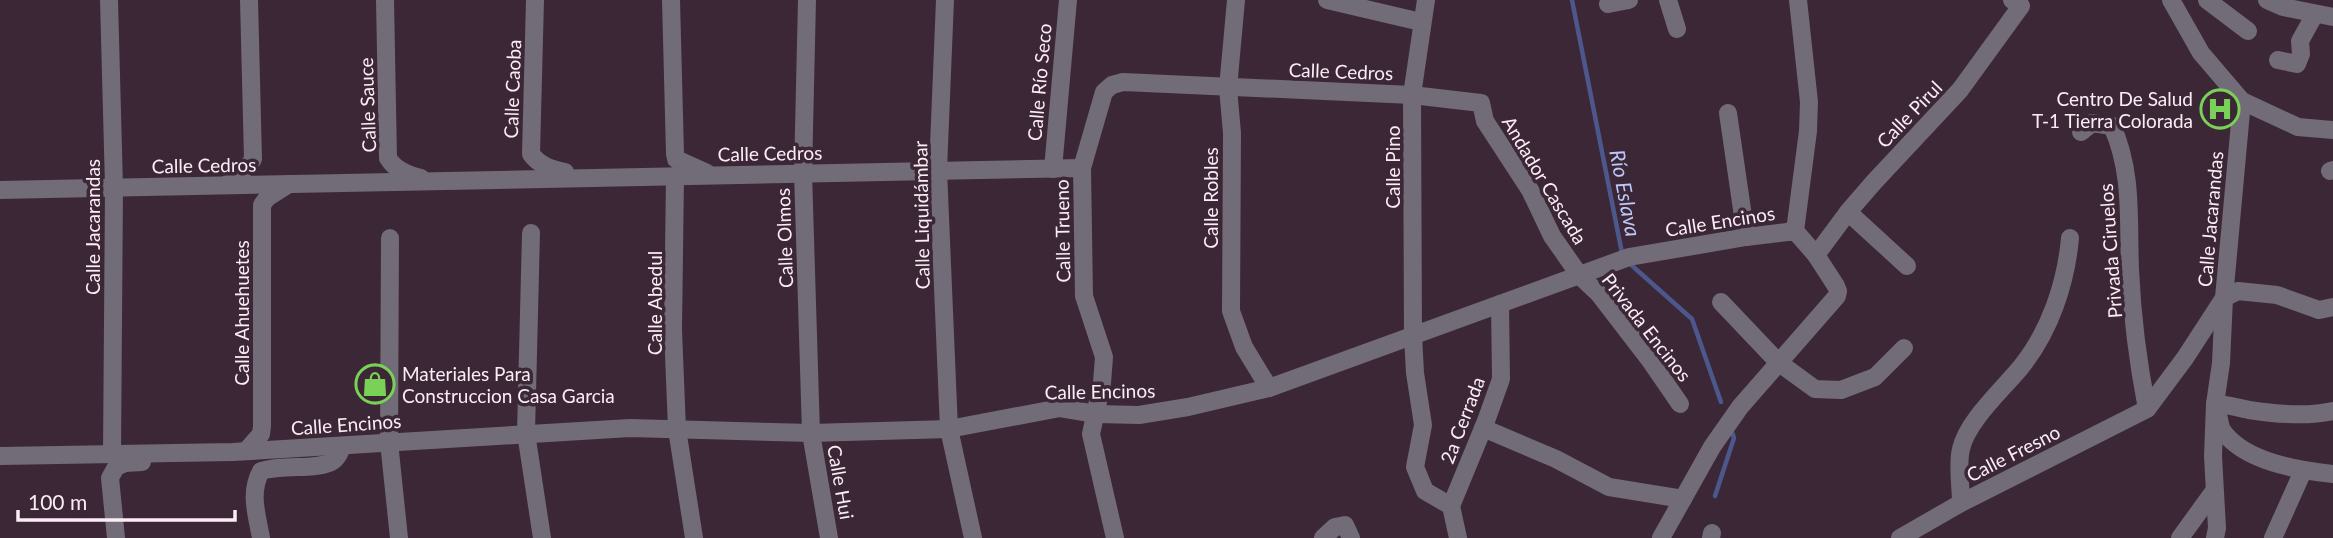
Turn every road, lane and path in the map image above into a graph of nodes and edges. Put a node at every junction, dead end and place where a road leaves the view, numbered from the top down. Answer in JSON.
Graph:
{"nodes":[{"id":1,"x":109,"y":0,"type":"edge"},
{"id":2,"x":249,"y":0,"type":"edge"},
{"id":3,"x":385,"y":0,"type":"edge"},
{"id":4,"x":536,"y":0,"type":"edge"},
{"id":5,"x":671,"y":0,"type":"edge"},
{"id":6,"x":807,"y":0,"type":"edge"},
{"id":7,"x":945,"y":0,"type":"edge"},
{"id":8,"x":1068,"y":0,"type":"edge"},
{"id":9,"x":1236,"y":0,"type":"edge"},
{"id":10,"x":1327,"y":0,"type":"edge"},
{"id":11,"x":1426,"y":0,"type":"edge"},
{"id":12,"x":1629,"y":0,"type":"edge"},
{"id":13,"x":1668,"y":0,"type":"edge"},
{"id":14,"x":1798,"y":0,"type":"edge"},
{"id":15,"x":2012,"y":0,"type":"edge"},
{"id":16,"x":2171,"y":0,"type":"edge"},
{"id":17,"x":2212,"y":2,"type":"edge"},
{"id":18,"x":2278,"y":2,"type":"edge"},
{"id":19,"x":1608,"y":4,"type":"dead end"},
{"id":20,"x":2324,"y":15,"type":"edge"},
{"id":21,"x":1421,"y":22,"type":"junction"},
{"id":22,"x":1677,"y":29,"type":"dead end"},
{"id":23,"x":2248,"y":31,"type":"dead end"},
{"id":24,"x":2278,"y":60,"type":"dead end"},
{"id":25,"x":1228,"y":88,"type":"junction"},
{"id":26,"x":1412,"y":95,"type":"junction"},
{"id":27,"x":2242,"y":101,"type":"junction"},
{"id":28,"x":1481,"y":103,"type":"joint"},
{"id":29,"x":1728,"y":113,"type":"dead end"},
{"id":30,"x":2333,"y":130,"type":"edge"},
{"id":31,"x":2081,"y":132,"type":"dead end"},
{"id":32,"x":1082,"y":168,"type":"junction"},
{"id":33,"x":1053,"y":169,"type":"junction"},
{"id":34,"x":938,"y":170,"type":"junction"},
{"id":35,"x":803,"y":173,"type":"junction"},
{"id":36,"x":711,"y":175,"type":"junction"},
{"id":37,"x":676,"y":176,"type":"junction"},
{"id":38,"x":593,"y":177,"type":"junction"},
{"id":39,"x":431,"y":181,"type":"junction"},
{"id":40,"x":289,"y":184,"type":"junction"},
{"id":41,"x":227,"y":185,"type":"junction"},
{"id":42,"x":114,"y":187,"type":"junction"},
{"id":43,"x":0,"y":190,"type":"edge"},
{"id":44,"x":1848,"y":212,"type":"junction"},
{"id":45,"x":1795,"y":231,"type":"junction"},
{"id":46,"x":531,"y":233,"type":"dead end"},
{"id":47,"x":1746,"y":237,"type":"junction"},
{"id":48,"x":390,"y":238,"type":"dead end"},
{"id":49,"x":2070,"y":238,"type":"dead end"},
{"id":50,"x":1816,"y":254,"type":"junction"},
{"id":51,"x":1908,"y":266,"type":"dead end"},
{"id":52,"x":1580,"y":276,"type":"junction"},
{"id":53,"x":2224,"y":298,"type":"junction"},
{"id":54,"x":1721,"y":302,"type":"dead end"},
{"id":55,"x":1500,"y":304,"type":"junction"},
{"id":56,"x":2333,"y":307,"type":"edge"},
{"id":57,"x":1413,"y":335,"type":"junction"},
{"id":58,"x":1904,"y":348,"type":"dead end"},
{"id":59,"x":1778,"y":362,"type":"junction"},
{"id":60,"x":1269,"y":388,"type":"junction"},
{"id":61,"x":1680,"y":404,"type":"dead end"},
{"id":62,"x":2216,"y":404,"type":"junction"},
{"id":63,"x":2147,"y":409,"type":"junction"},
{"id":64,"x":2333,"y":411,"type":"edge"},
{"id":65,"x":1096,"y":414,"type":"junction"},
{"id":66,"x":1483,"y":428,"type":"junction"},
{"id":67,"x":677,"y":429,"type":"junction"},
{"id":68,"x":949,"y":429,"type":"junction"},
{"id":69,"x":526,"y":433,"type":"junction"},
{"id":70,"x":811,"y":433,"type":"junction"},
{"id":71,"x":390,"y":442,"type":"junction"},
{"id":72,"x":342,"y":446,"type":"junction"},
{"id":73,"x":246,"y":450,"type":"junction"},
{"id":74,"x":191,"y":452,"type":"junction"},
{"id":75,"x":112,"y":453,"type":"junction"},
{"id":76,"x":67,"y":454,"type":"junction"},
{"id":77,"x":0,"y":456,"type":"edge"},
{"id":78,"x":2303,"y":471,"type":"junction"},
{"id":79,"x":113,"y":472,"type":"junction"},
{"id":80,"x":2333,"y":474,"type":"edge"},
{"id":81,"x":2214,"y":491,"type":"junction"},
{"id":82,"x":1683,"y":499,"type":"junction"},
{"id":83,"x":1961,"y":503,"type":"junction"},
{"id":84,"x":1451,"y":506,"type":"junction"},
{"id":85,"x":1348,"y":532,"type":"edge"},
{"id":86,"x":116,"y":538,"type":"edge"},
{"id":87,"x":261,"y":538,"type":"edge"},
{"id":88,"x":399,"y":538,"type":"edge"},
{"id":89,"x":542,"y":538,"type":"edge"},
{"id":90,"x":694,"y":538,"type":"edge"},
{"id":91,"x":829,"y":538,"type":"edge"},
{"id":92,"x":973,"y":538,"type":"edge"},
{"id":93,"x":1115,"y":538,"type":"edge"},
{"id":94,"x":1323,"y":538,"type":"edge"},
{"id":95,"x":1458,"y":538,"type":"edge"},
{"id":96,"x":1661,"y":538,"type":"edge"},
{"id":97,"x":1900,"y":538,"type":"edge"},
{"id":98,"x":2180,"y":538,"type":"edge"},
{"id":99,"x":2215,"y":538,"type":"edge"},
{"id":100,"x":2273,"y":538,"type":"edge"}],
"edges":[{"from":1,"to":42,"type":"street","name":"Calle Jacarandas"},
{"from":2,"to":41,"type":"street"},
{"from":3,"to":39,"type":"street","name":"Calle Sauce"},
{"from":4,"to":38,"type":"street","name":"Calle Caoba"},
{"from":5,"to":36,"type":"street"},
{"from":6,"to":35,"type":"street","name":"Calle Olmos"},
{"from":7,"to":34,"type":"street","name":"Calle Liquidámbar"},
{"from":8,"to":33,"type":"street","name":"Calle Río Seco"},
{"from":9,"to":25,"type":"street","name":"Calle Robles"},
{"from":10,"to":21,"type":"street"},
{"from":11,"to":21,"type":"street","name":"Calle Pino"},
{"from":12,"to":19,"type":"street"},
{"from":13,"to":22,"type":"street"},
{"from":14,"to":45,"type":"street"},
{"from":15,"to":44,"type":"street","name":"Calle Pirul"},
{"from":16,"to":27,"type":"street"},
{"from":17,"to":23,"type":"street"},
{"from":18,"to":20,"type":"street"},
{"from":20,"to":24,"type":"street"},
{"from":21,"to":26,"type":"street","name":"Calle Pino"},
{"from":25,"to":26,"type":"street","name":"Calle Cedros"},
{"from":25,"to":32,"type":"street","name":"Calle Cedros"},
{"from":25,"to":60,"type":"street","name":"Calle Robles"},
{"from":26,"to":28,"type":"street","name":"Calle Cedros"},
{"from":26,"to":57,"type":"street","name":"Calle Pino"},
{"from":27,"to":30,"type":"street"},
{"from":27,"to":53,"type":"street","name":"Calle Jacarandas"},
{"from":28,"to":52,"type":"street","name":"Andador Cascada"},
{"from":29,"to":47,"type":"street"},
{"from":31,"to":63,"type":"street","name":"Privada Ciruelos"},
{"from":32,"to":33,"type":"street","name":"Calle Cedros"},
{"from":32,"to":65,"type":"street","name":"Calle Trueno"},
{"from":33,"to":34,"type":"street","name":"Calle Cedros"},
{"from":34,"to":35,"type":"street","name":"Calle Cedros"},
{"from":34,"to":68,"type":"street","name":"Calle Liquidámbar"},
{"from":35,"to":36,"type":"street","name":"Calle Cedros"},
{"from":35,"to":70,"type":"street","name":"Calle Olmos"},
{"from":36,"to":37,"type":"street","name":"Calle Cedros"},
{"from":37,"to":38,"type":"street","name":"Calle Cedros"},
{"from":37,"to":67,"type":"street","name":"Calle Abedul"},
{"from":38,"to":39,"type":"street","name":"Calle Cedros"},
{"from":39,"to":40,"type":"street","name":"Calle Cedros"},
{"from":40,"to":41,"type":"street","name":"Calle Cedros"},
{"from":40,"to":73,"type":"street","name":"Calle Ahuehuetes"},
{"from":41,"to":42,"type":"street","name":"Calle Cedros"},
{"from":42,"to":43,"type":"street","name":"Calle Cedros"},
{"from":42,"to":75,"type":"street","name":"Calle Jacarandas"},
{"from":44,"to":50,"type":"street","name":"Calle Pirul"},
{"from":44,"to":51,"type":"street"},
{"from":45,"to":47,"type":"street","name":"Calle Encinos"},
{"from":45,"to":50,"type":"street","name":"Calle Encinos"},
{"from":46,"to":69,"type":"street"},
{"from":47,"to":52,"type":"street","name":"Calle Encinos"},
{"from":48,"to":71,"type":"street"},
{"from":49,"to":83,"type":"street"},
{"from":50,"to":59,"type":"street","name":"Calle Encinos"},
{"from":52,"to":55,"type":"street","name":"Calle Encinos"},
{"from":52,"to":61,"type":"street","name":"Privada Encinos"},
{"from":53,"to":56,"type":"street"},
{"from":53,"to":62,"type":"street","name":"Calle Jacarandas"},
{"from":53,"to":63,"type":"street","name":"Calle Jacarandas"},
{"from":54,"to":59,"type":"street"},
{"from":55,"to":57,"type":"street","name":"Calle Encinos"},
{"from":55,"to":66,"type":"street","name":"2a Cerrada"},
{"from":57,"to":60,"type":"street","name":"Calle Encinos"},
{"from":57,"to":84,"type":"street","name":"Calle Pino"},
{"from":58,"to":59,"type":"street"},
{"from":59,"to":82,"type":"street","name":"Calle Encinos"},
{"from":60,"to":65,"type":"street","name":"Calle Encinos"},
{"from":62,"to":64,"type":"street"},
{"from":62,"to":78,"type":"street"},
{"from":62,"to":81,"type":"street","name":"Calle Jacarandas"},
{"from":63,"to":83,"type":"street","name":"Calle Fresno"},
{"from":65,"to":68,"type":"street","name":"Calle Encinos"},
{"from":65,"to":93,"type":"street","name":"Calle Trueno"},
{"from":66,"to":82,"type":"street"},
{"from":66,"to":84,"type":"street","name":"2a Cerrada"},
{"from":67,"to":69,"type":"street","name":"Calle Encinos"},
{"from":67,"to":70,"type":"street","name":"Calle Encinos"},
{"from":67,"to":90,"type":"street","name":"Calle Abedul"},
{"from":68,"to":70,"type":"street","name":"Calle Encinos"},
{"from":68,"to":92,"type":"street","name":"Calle Liquidámbar"},
{"from":69,"to":71,"type":"street","name":"Calle Encinos"},
{"from":69,"to":89,"type":"street"},
{"from":70,"to":91,"type":"street","name":"Calle Hui"},
{"from":71,"to":72,"type":"street","name":"Calle Encinos"},
{"from":71,"to":88,"type":"street"},
{"from":72,"to":73,"type":"street","name":"Calle Encinos"},
{"from":72,"to":87,"type":"street"},
{"from":73,"to":74,"type":"street","name":"Calle Encinos"},
{"from":74,"to":75,"type":"street","name":"Calle Encinos"},
{"from":74,"to":79,"type":"street"},
{"from":75,"to":76,"type":"street","name":"Calle Encinos"},
{"from":76,"to":77,"type":"street","name":"Calle Encinos"},
{"from":76,"to":79,"type":"street"},
{"from":78,"to":80,"type":"street"},
{"from":78,"to":100,"type":"street"},
{"from":79,"to":86,"type":"street"},
{"from":81,"to":98,"type":"street"},
{"from":81,"to":99,"type":"street","name":"Calle Jacarandas"},
{"from":82,"to":96,"type":"street","name":"Calle Encinos"},
{"from":83,"to":97,"type":"street","name":"Calle Fresno"},
{"from":84,"to":95,"type":"street"},
{"from":85,"to":94,"type":"street"}]}
